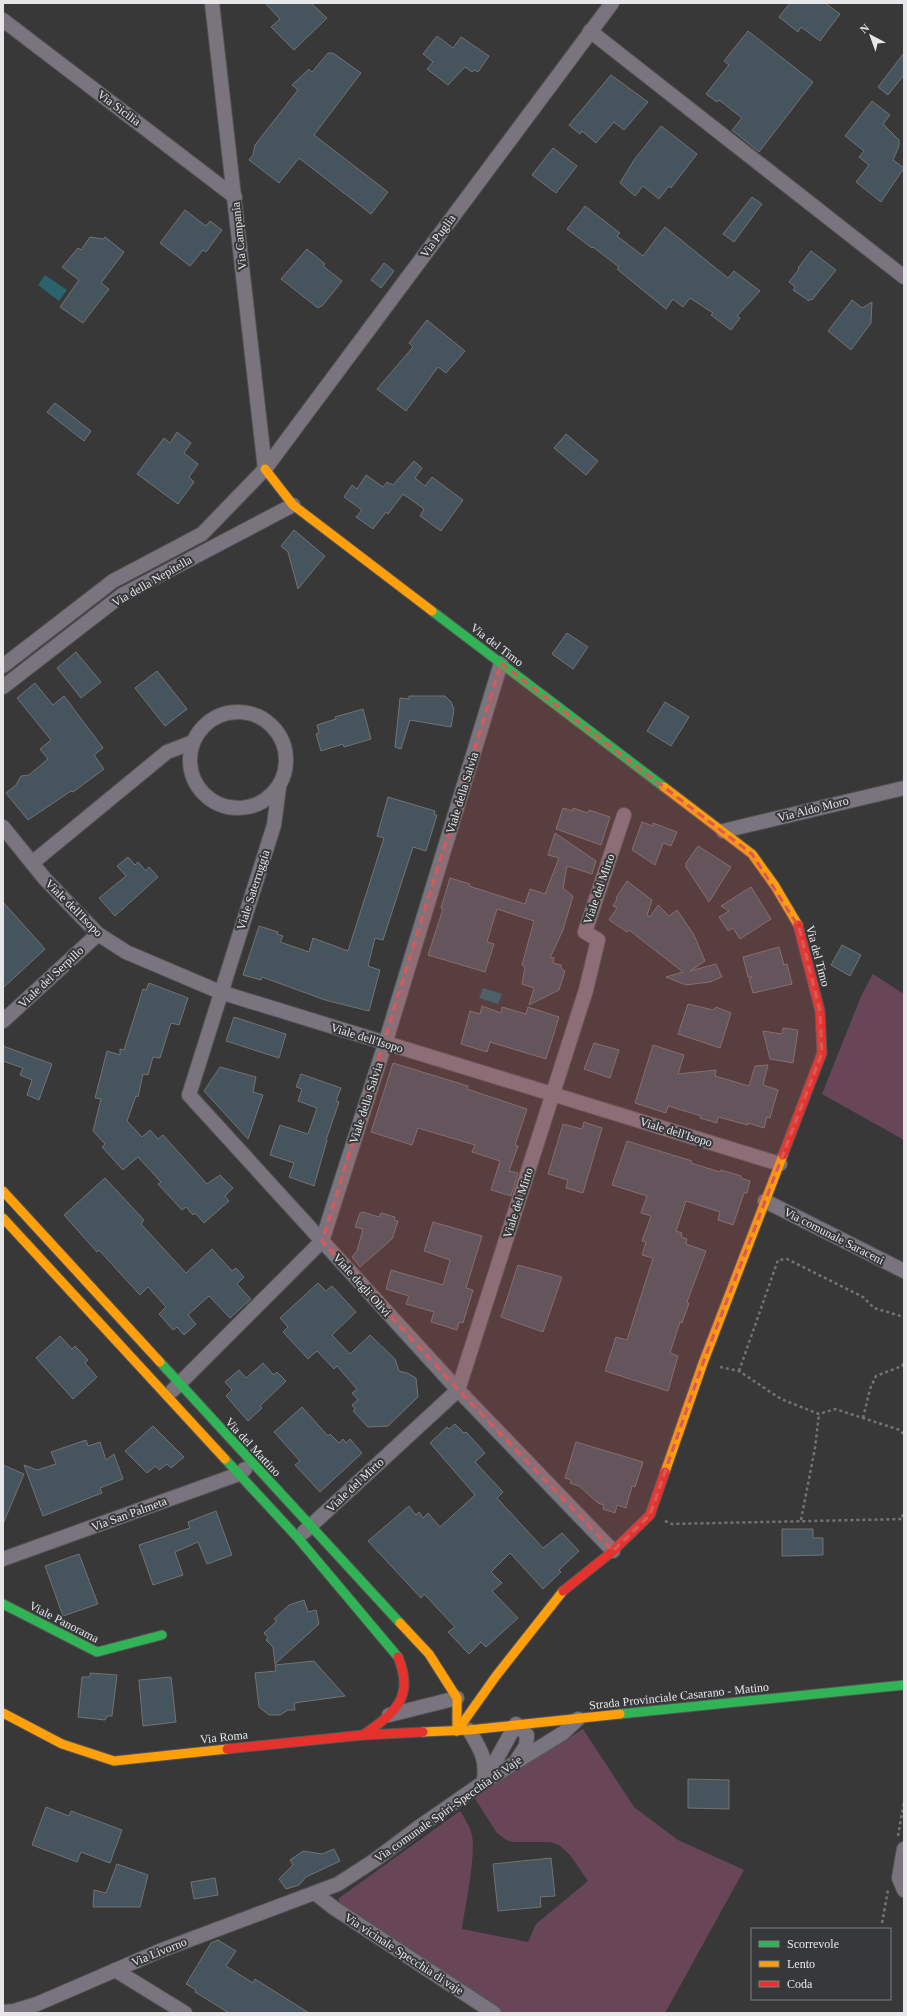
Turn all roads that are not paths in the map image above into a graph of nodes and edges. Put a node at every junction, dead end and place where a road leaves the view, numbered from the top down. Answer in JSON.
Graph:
{"nodes":[{"id":1,"x":212,"y":3,"type":"edge"},
{"id":2,"x":612,"y":3,"type":"edge"},
{"id":3,"x":3,"y":20,"type":"edge"},
{"id":4,"x":590,"y":30,"type":"junction"},
{"id":5,"x":235,"y":197,"type":"junction"},
{"id":6,"x":904,"y":277,"type":"edge"},
{"id":7,"x":265,"y":469,"type":"junction"},
{"id":8,"x":293,"y":505,"type":"junction"},
{"id":9,"x":501,"y":663,"type":"junction"},
{"id":10,"x":3,"y":666,"type":"edge"},
{"id":11,"x":3,"y":687,"type":"edge"},
{"id":12,"x":193,"y":742,"type":"junction"},
{"id":13,"x":278,"y":787,"type":"junction"},
{"id":14,"x":904,"y":788,"type":"edge"},
{"id":15,"x":624,"y":815,"type":"dead end"},
{"id":16,"x":3,"y":827,"type":"edge"},
{"id":17,"x":723,"y":831,"type":"junction"},
{"id":18,"x":32,"y":863,"type":"junction"},
{"id":19,"x":98,"y":934,"type":"junction"},
{"id":20,"x":220,"y":992,"type":"junction"},
{"id":21,"x":3,"y":1021,"type":"edge"},
{"id":22,"x":385,"y":1044,"type":"junction"},
{"id":23,"x":552,"y":1094,"type":"junction"},
{"id":24,"x":780,"y":1164,"type":"junction"},
{"id":25,"x":3,"y":1191,"type":"edge"},
{"id":26,"x":765,"y":1201,"type":"junction"},
{"id":27,"x":26,"y":1216,"type":"junction"},
{"id":28,"x":8,"y":1223,"type":"edge"},
{"id":29,"x":322,"y":1241,"type":"junction"},
{"id":30,"x":904,"y":1271,"type":"edge"},
{"id":31,"x":179,"y":1384,"type":"junction"},
{"id":32,"x":458,"y":1390,"type":"junction"},
{"id":33,"x":167,"y":1396,"type":"junction"},
{"id":34,"x":252,"y":1463,"type":"junction"},
{"id":35,"x":239,"y":1474,"type":"junction"},
{"id":36,"x":310,"y":1527,"type":"junction"},
{"id":37,"x":298,"y":1538,"type":"junction"},
{"id":38,"x":613,"y":1551,"type":"junction"},
{"id":39,"x":3,"y":1559,"type":"edge"},
{"id":40,"x":3,"y":1604,"type":"edge"},
{"id":41,"x":162,"y":1634,"type":"dead end"},
{"id":42,"x":904,"y":1685,"type":"edge"},
{"id":43,"x":458,"y":1698,"type":"junction"},
{"id":44,"x":3,"y":1714,"type":"edge"},
{"id":45,"x":389,"y":1715,"type":"junction"},
{"id":46,"x":578,"y":1719,"type":"junction"},
{"id":47,"x":516,"y":1724,"type":"junction"},
{"id":48,"x":463,"y":1730,"type":"junction"},
{"id":49,"x":363,"y":1735,"type":"junction"},
{"id":50,"x":516,"y":1761,"type":"junction"},
{"id":51,"x":484,"y":1782,"type":"junction"},
{"id":52,"x":904,"y":1849,"type":"edge"},
{"id":53,"x":904,"y":1890,"type":"edge"},
{"id":54,"x":316,"y":1894,"type":"junction"},
{"id":55,"x":115,"y":1970,"type":"junction"},
{"id":56,"x":3,"y":2012,"type":"edge"},
{"id":57,"x":185,"y":2013,"type":"edge"},
{"id":58,"x":494,"y":2013,"type":"edge"}],
"edges":[{"from":1,"to":5,"type":"street","name":"Via Campania"},
{"from":2,"to":4,"type":"street","name":"Via Puglia"},
{"from":3,"to":5,"type":"street","name":"Via Sicilia"},
{"from":4,"to":6,"type":"street"},
{"from":4,"to":7,"type":"street","name":"Via Puglia"},
{"from":5,"to":7,"type":"street","name":"Via Campania"},
{"from":7,"to":8,"type":"main road","name":"Via del Timo"},
{"from":7,"to":10,"type":"street","name":"Via della Nepitella"},
{"from":8,"to":9,"type":"main road","name":"Via del Timo"},
{"from":8,"to":11,"type":"street","name":"Via della Nepitella"},
{"from":9,"to":17,"type":"main road","name":"Via del Timo"},
{"from":9,"to":22,"type":"street","name":"Viale della Salvia"},
{"from":12,"to":13,"type":"street","name":"Viale Saterruggia"},
{"from":12,"to":13,"type":"street","name":"Viale Saterruggia"},
{"from":12,"to":18,"type":"street"},
{"from":13,"to":20,"type":"street","name":"Viale Saterruggia"},
{"from":14,"to":17,"type":"street","name":"Via Aldo Moro"},
{"from":15,"to":23,"type":"street","name":"Viale del Mirto"},
{"from":16,"to":18,"type":"street","name":"Viale dell'Isopo"},
{"from":17,"to":24,"type":"main road","name":"Via del Timo"},
{"from":18,"to":19,"type":"street","name":"Viale dell'Isopo"},
{"from":19,"to":20,"type":"street","name":"Viale dell'Isopo"},
{"from":19,"to":21,"type":"street","name":"Viale del Serpillo"},
{"from":20,"to":22,"type":"street","name":"Viale dell'Isopo"},
{"from":20,"to":29,"type":"street","name":"Viale degli Olivi"},
{"from":22,"to":23,"type":"street","name":"Viale dell'Isopo"},
{"from":22,"to":29,"type":"street","name":"Viale della Salvia"},
{"from":23,"to":24,"type":"street","name":"Viale dell'Isopo"},
{"from":23,"to":32,"type":"street","name":"Viale del Mirto"},
{"from":24,"to":26,"type":"main road"},
{"from":25,"to":27,"type":"main road","name":"Via del Mattino"},
{"from":26,"to":30,"type":"street","name":"Via comunale Saraceni"},
{"from":26,"to":38,"type":"main road"},
{"from":27,"to":28,"type":"street"},
{"from":27,"to":31,"type":"main road","name":"Via del Mattino"},
{"from":28,"to":33,"type":"main road"},
{"from":29,"to":31,"type":"street","name":"Viale della Salvia"},
{"from":29,"to":32,"type":"street","name":"Viale degli Olivi"},
{"from":31,"to":33,"type":"street","name":"Viale della Salvia"},
{"from":31,"to":34,"type":"main road","name":"Via del Mattino"},
{"from":32,"to":36,"type":"street","name":"Viale del Mirto"},
{"from":32,"to":38,"type":"street","name":"Viale degli Olivi"},
{"from":33,"to":35,"type":"main road"},
{"from":34,"to":35,"type":"street","name":"Via San Palmeta"},
{"from":34,"to":36,"type":"main road","name":"Via del Mattino"},
{"from":35,"to":37,"type":"main road"},
{"from":35,"to":39,"type":"street","name":"Via San Palmeta"},
{"from":36,"to":37,"type":"street","name":"Viale del Mirto"},
{"from":36,"to":43,"type":"main road","name":"Via del Mattino"},
{"from":37,"to":45,"type":"main road"},
{"from":38,"to":48,"type":"main road"},
{"from":40,"to":41,"type":"main road","name":"Viale Panorama"},
{"from":42,"to":46,"type":"main road","name":"Strada Provinciale Casarano - Matino"},
{"from":43,"to":45,"type":"street"},
{"from":43,"to":48,"type":"main road"},
{"from":44,"to":49,"type":"main road","name":"Via Roma"},
{"from":45,"to":49,"type":"main road"},
{"from":46,"to":47,"type":"main road","name":"Strada Provinciale Casarano - Matino"},
{"from":46,"to":50,"type":"street","name":"Via comunale Spiri-Specchia di Vaje"},
{"from":47,"to":48,"type":"main road","name":"Strada Provinciale Casarano - Matino"},
{"from":47,"to":50,"type":"street"},
{"from":47,"to":51,"type":"street"},
{"from":48,"to":49,"type":"main road","name":"Via Roma"},
{"from":48,"to":51,"type":"street"},
{"from":50,"to":51,"type":"street","name":"Via comunale Spiri-Specchia di Vaje"},
{"from":51,"to":54,"type":"street","name":"Via comunale Spiri-Specchia di Vaje"},
{"from":52,"to":53,"type":"street"},
{"from":54,"to":55,"type":"street","name":"Via Livorno"},
{"from":54,"to":58,"type":"street","name":"Via vicinale Specchia di vaje"},
{"from":55,"to":56,"type":"street","name":"Via Livorno"},
{"from":55,"to":57,"type":"street"}]}
